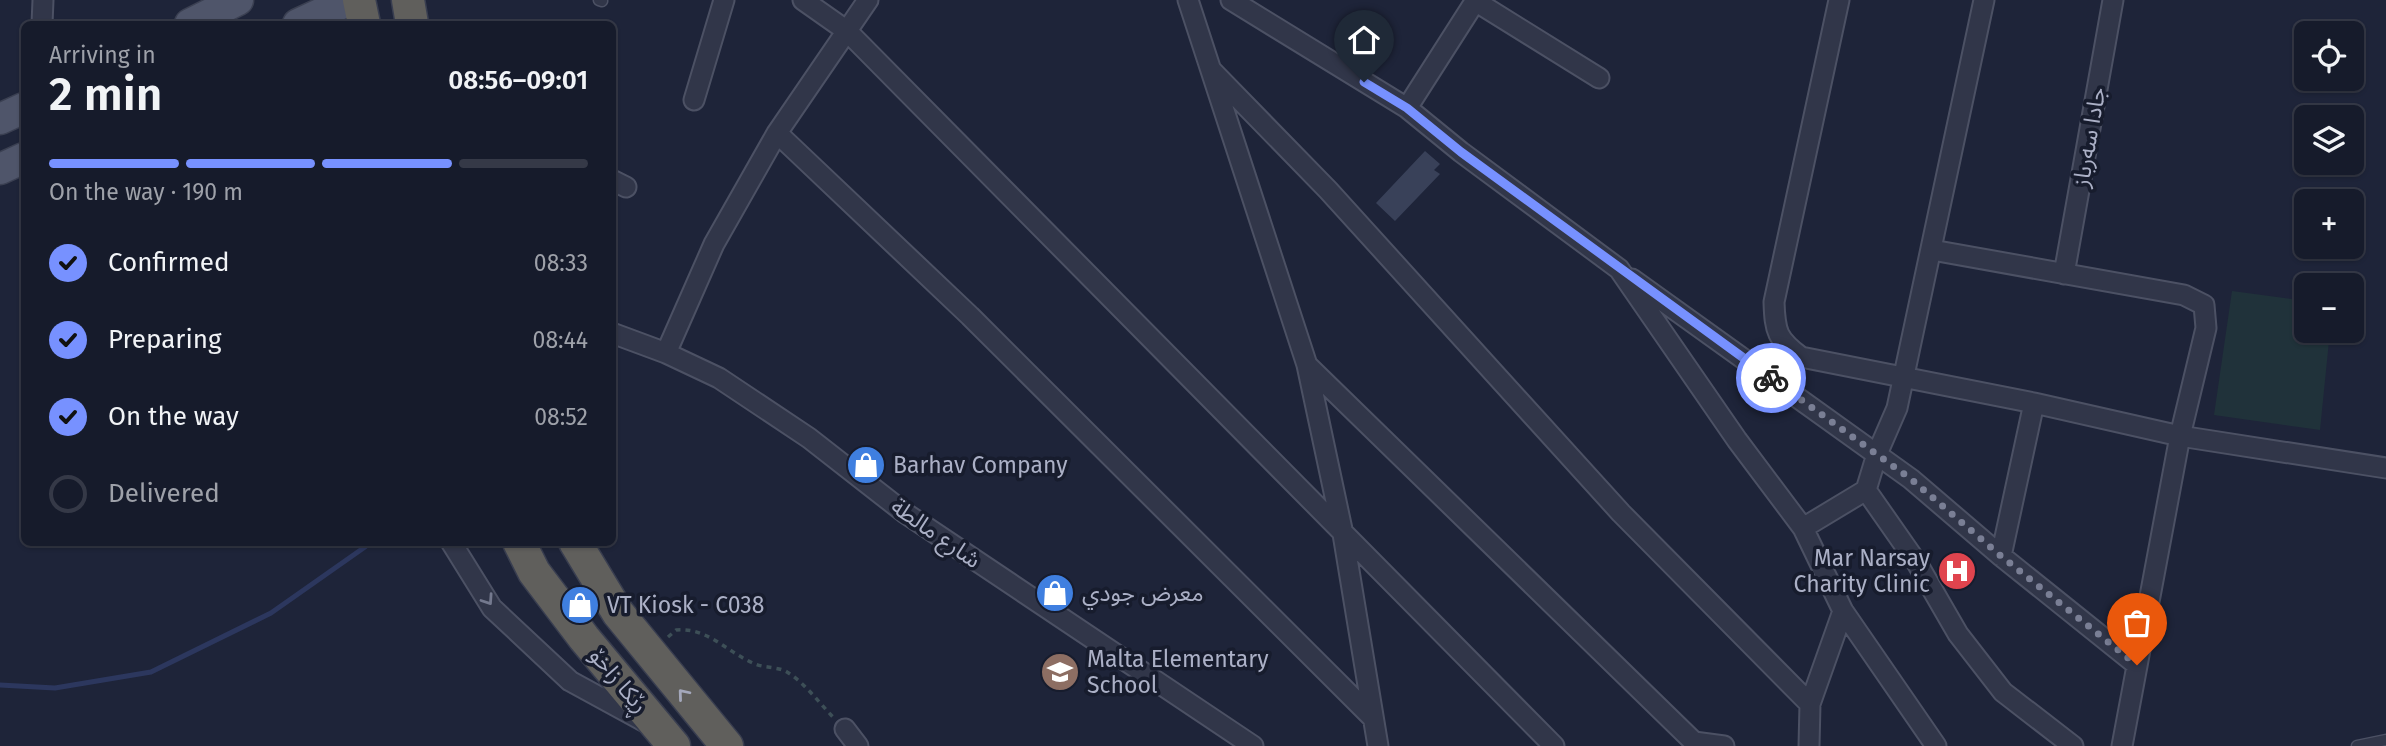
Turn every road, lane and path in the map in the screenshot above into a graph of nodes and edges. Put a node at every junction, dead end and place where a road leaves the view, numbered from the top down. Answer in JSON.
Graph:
{"nodes":[{"id":1,"x":43,"y":0,"type":"edge"},
{"id":2,"x":238,"y":0,"type":"edge"},
{"id":3,"x":359,"y":0,"type":"edge"},
{"id":4,"x":408,"y":0,"type":"edge"},
{"id":5,"x":724,"y":0,"type":"edge"},
{"id":6,"x":803,"y":0,"type":"edge"},
{"id":7,"x":868,"y":0,"type":"edge"},
{"id":8,"x":1188,"y":0,"type":"edge"},
{"id":9,"x":1476,"y":0,"type":"edge"},
{"id":10,"x":1839,"y":0,"type":"edge"},
{"id":11,"x":1984,"y":0,"type":"edge"},
{"id":12,"x":2113,"y":0,"type":"edge"},
{"id":13,"x":1235,"y":1,"type":"edge"},
{"id":14,"x":42,"y":21,"type":"edge"},
{"id":15,"x":196,"y":21,"type":"edge"},
{"id":16,"x":363,"y":21,"type":"edge"},
{"id":17,"x":412,"y":21,"type":"edge"},
{"id":18,"x":847,"y":31,"type":"junction"},
{"id":19,"x":1212,"y":71,"type":"junction"},
{"id":20,"x":1599,"y":78,"type":"dead end"},
{"id":21,"x":694,"y":100,"type":"dead end"},
{"id":22,"x":1407,"y":108,"type":"junction"},
{"id":23,"x":21,"y":109,"type":"edge"},
{"id":24,"x":0,"y":119,"type":"edge"},
{"id":25,"x":777,"y":133,"type":"junction"},
{"id":26,"x":21,"y":159,"type":"edge"},
{"id":27,"x":0,"y":169,"type":"edge"},
{"id":28,"x":1932,"y":250,"type":"junction"},
{"id":29,"x":1619,"y":270,"type":"junction"},
{"id":30,"x":2064,"y":274,"type":"junction"},
{"id":31,"x":616,"y":334,"type":"edge"},
{"id":32,"x":666,"y":353,"type":"junction"},
{"id":33,"x":1307,"y":365,"type":"junction"},
{"id":34,"x":1903,"y":376,"type":"junction"},
{"id":35,"x":2034,"y":403,"type":"junction"},
{"id":36,"x":2180,"y":436,"type":"junction"},
{"id":37,"x":1877,"y":454,"type":"junction"},
{"id":38,"x":2386,"y":468,"type":"edge"},
{"id":39,"x":1866,"y":490,"type":"junction"},
{"id":40,"x":1803,"y":528,"type":"junction"},
{"id":41,"x":1343,"y":534,"type":"junction"},
{"id":42,"x":453,"y":546,"type":"edge"},
{"id":43,"x":521,"y":546,"type":"edge"},
{"id":44,"x":577,"y":546,"type":"edge"},
{"id":45,"x":2001,"y":556,"type":"junction"},
{"id":46,"x":1843,"y":611,"type":"junction"},
{"id":47,"x":618,"y":613,"type":"junction"},
{"id":48,"x":584,"y":638,"type":"junction"},
{"id":49,"x":649,"y":653,"type":"junction"},
{"id":50,"x":2137,"y":665,"type":"junction"},
{"id":51,"x":1810,"y":704,"type":"junction"},
{"id":52,"x":1372,"y":717,"type":"junction"},
{"id":53,"x":845,"y":729,"type":"joint"},
{"id":54,"x":668,"y":738,"type":"edge"},
{"id":55,"x":2386,"y":740,"type":"edge"},
{"id":56,"x":727,"y":746,"type":"edge"},
{"id":57,"x":858,"y":746,"type":"edge"},
{"id":58,"x":1253,"y":746,"type":"edge"},
{"id":59,"x":1378,"y":746,"type":"edge"},
{"id":60,"x":1554,"y":746,"type":"edge"},
{"id":61,"x":1724,"y":746,"type":"edge"},
{"id":62,"x":1810,"y":746,"type":"edge"},
{"id":63,"x":1936,"y":746,"type":"edge"},
{"id":64,"x":2073,"y":746,"type":"edge"},
{"id":65,"x":2122,"y":746,"type":"edge"},
{"id":66,"x":2357,"y":746,"type":"edge"}],
"edges":[{"from":1,"to":14,"type":"street"},
{"from":2,"to":15,"type":"main road"},
{"from":3,"to":16,"type":"highway"},
{"from":4,"to":17,"type":"highway"},
{"from":5,"to":21,"type":"street"},
{"from":6,"to":18,"type":"street"},
{"from":7,"to":18,"type":"street"},
{"from":8,"to":19,"type":"street"},
{"from":9,"to":20,"type":"street"},
{"from":9,"to":22,"type":"street"},
{"from":10,"to":34,"type":"street"},
{"from":11,"to":28,"type":"street"},
{"from":12,"to":30,"type":"street","name":"جادا سەرباز"},
{"from":13,"to":22,"type":"street"},
{"from":18,"to":25,"type":"street"},
{"from":18,"to":41,"type":"street"},
{"from":19,"to":33,"type":"street"},
{"from":19,"to":51,"type":"street"},
{"from":22,"to":29,"type":"street"},
{"from":23,"to":24,"type":"main road"},
{"from":25,"to":32,"type":"street"},
{"from":25,"to":52,"type":"street"},
{"from":26,"to":27,"type":"main road"},
{"from":28,"to":30,"type":"street"},
{"from":28,"to":34,"type":"street"},
{"from":29,"to":37,"type":"street"},
{"from":29,"to":40,"type":"street"},
{"from":30,"to":36,"type":"street"},
{"from":31,"to":32,"type":"street","name":"شارع مالطة"},
{"from":32,"to":58,"type":"street","name":"شارع مالطة"},
{"from":33,"to":41,"type":"street"},
{"from":33,"to":61,"type":"street"},
{"from":34,"to":35,"type":"street"},
{"from":34,"to":37,"type":"street"},
{"from":35,"to":36,"type":"street"},
{"from":35,"to":45,"type":"street"},
{"from":36,"to":38,"type":"street"},
{"from":36,"to":50,"type":"street"},
{"from":37,"to":39,"type":"street"},
{"from":37,"to":45,"type":"street"},
{"from":39,"to":40,"type":"street"},
{"from":39,"to":64,"type":"street"},
{"from":40,"to":46,"type":"street"},
{"from":41,"to":52,"type":"street"},
{"from":41,"to":60,"type":"street"},
{"from":42,"to":54,"type":"street","one_way":true},
{"from":43,"to":48,"type":"highway","name":"ڕێکا زاخۆ"},
{"from":44,"to":47,"type":"highway","name":"ڕێکا زاخۆ"},
{"from":45,"to":50,"type":"street"},
{"from":46,"to":51,"type":"street"},
{"from":46,"to":63,"type":"street"},
{"from":47,"to":48,"type":"highway"},
{"from":47,"to":49,"type":"highway","name":"ڕێکا زاخۆ"},
{"from":48,"to":54,"type":"highway","name":"ڕێکا زاخۆ"},
{"from":49,"to":53,"type":"path"},
{"from":56,"to":49,"type":"highway","name":"ڕێکا زاخۆ","one_way":true},
{"from":50,"to":65,"type":"street"},
{"from":51,"to":62,"type":"street"},
{"from":52,"to":59,"type":"street"},
{"from":53,"to":57,"type":"street"},
{"from":55,"to":66,"type":"lane"}]}
